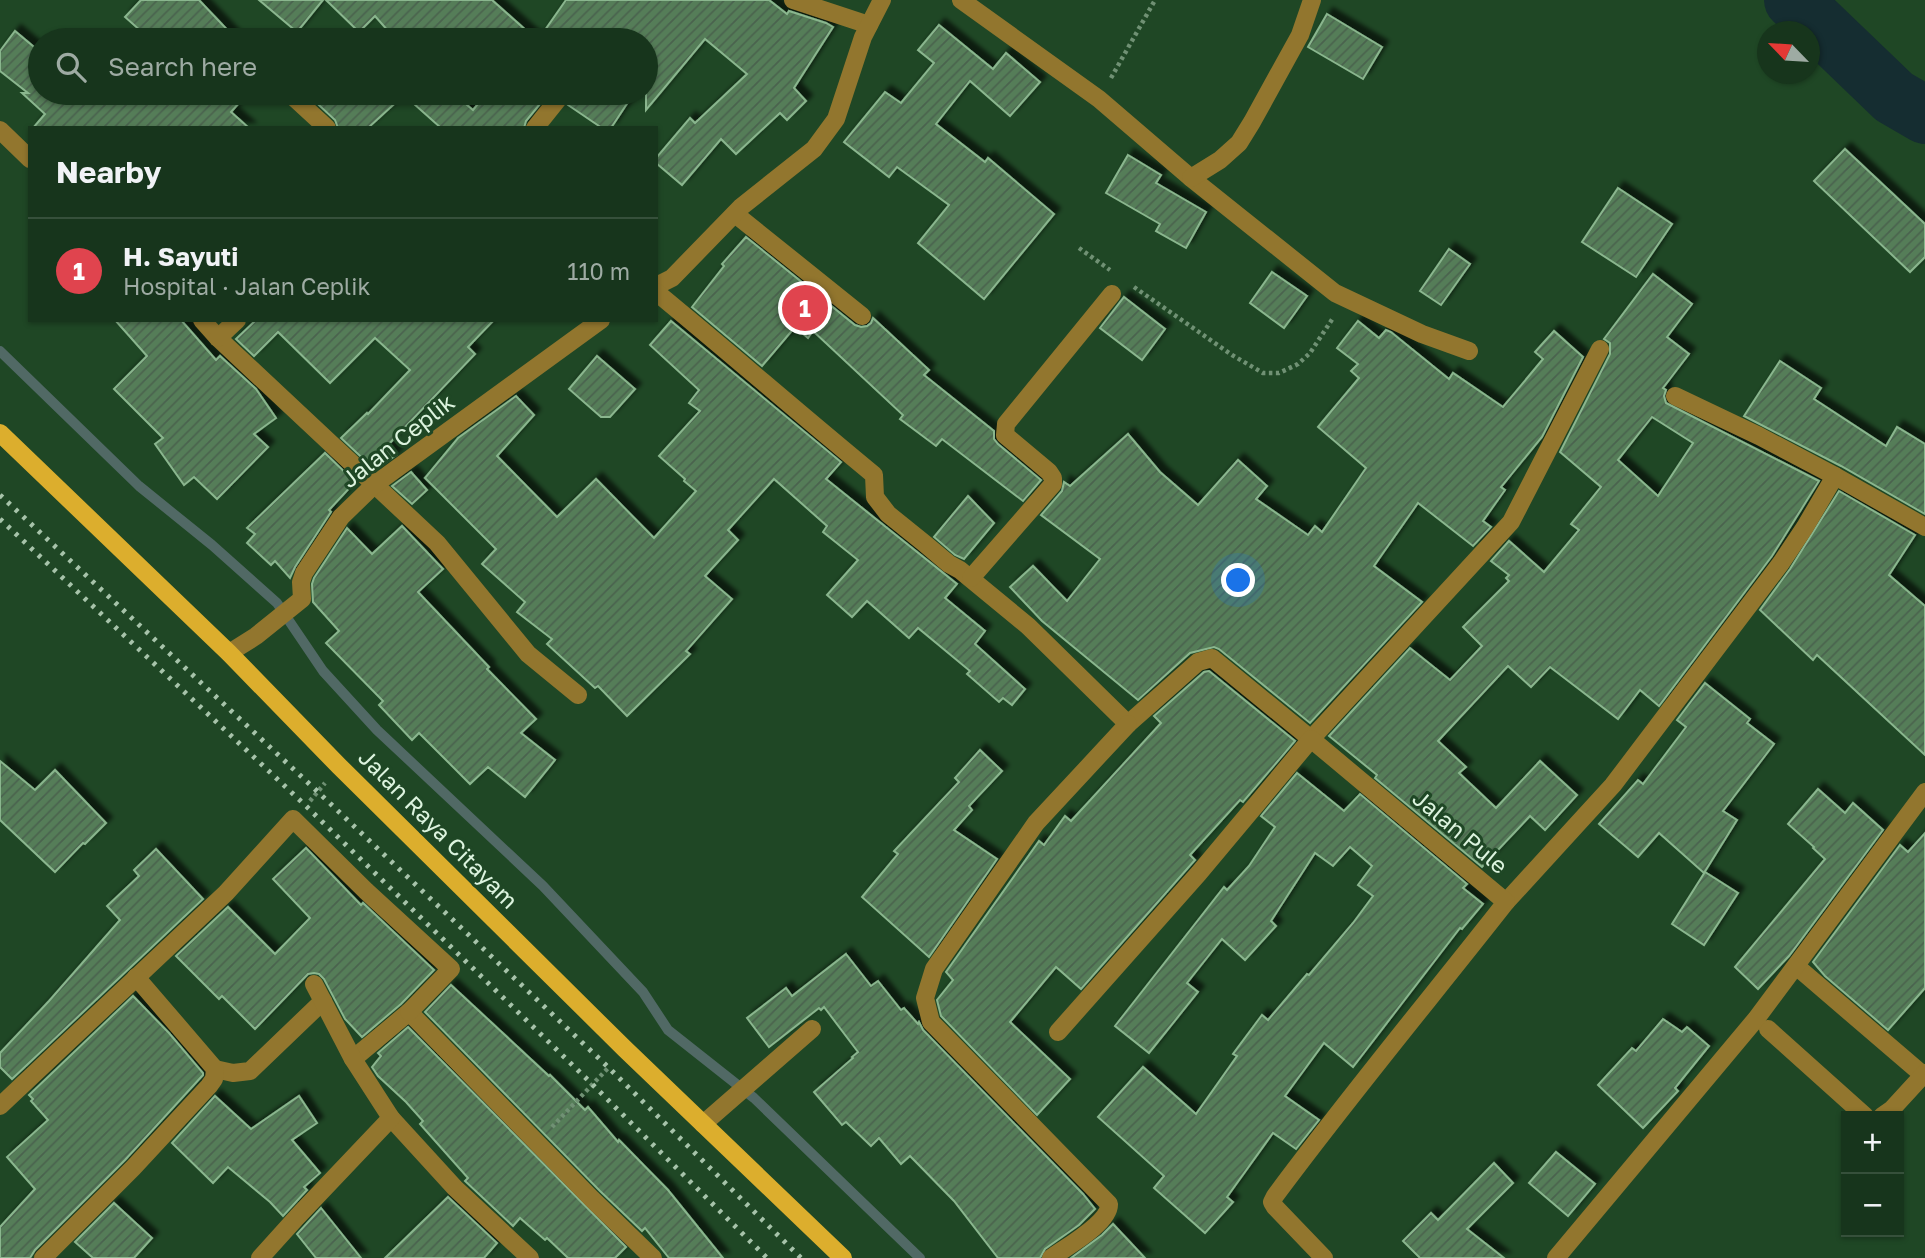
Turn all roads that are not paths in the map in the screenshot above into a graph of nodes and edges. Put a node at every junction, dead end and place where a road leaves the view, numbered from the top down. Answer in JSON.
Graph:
{"nodes":[{"id":1,"x":793,"y":0,"type":"edge"},
{"id":2,"x":882,"y":0,"type":"edge"},
{"id":3,"x":961,"y":0,"type":"edge"},
{"id":4,"x":1312,"y":0,"type":"edge"},
{"id":5,"x":869,"y":25,"type":"junction"},
{"id":6,"x":302,"y":105,"type":"edge"},
{"id":7,"x":553,"y":105,"type":"edge"},
{"id":8,"x":325,"y":126,"type":"edge"},
{"id":9,"x":536,"y":126,"type":"edge"},
{"id":10,"x":0,"y":131,"type":"edge"},
{"id":11,"x":28,"y":157,"type":"edge"},
{"id":12,"x":1191,"y":178,"type":"junction"},
{"id":13,"x":735,"y":214,"type":"junction"},
{"id":14,"x":658,"y":285,"type":"edge"},
{"id":15,"x":658,"y":294,"type":"edge"},
{"id":16,"x":1112,"y":294,"type":"dead end"},
{"id":17,"x":862,"y":316,"type":"dead end"},
{"id":18,"x":204,"y":322,"type":"edge"},
{"id":19,"x":235,"y":322,"type":"edge"},
{"id":20,"x":598,"y":322,"type":"edge"},
{"id":21,"x":218,"y":338,"type":"junction"},
{"id":22,"x":1600,"y":349,"type":"dead end"},
{"id":23,"x":1469,"y":351,"type":"dead end"},
{"id":24,"x":1675,"y":396,"type":"dead end"},
{"id":25,"x":0,"y":433,"type":"edge"},
{"id":26,"x":1835,"y":476,"type":"junction"},
{"id":27,"x":374,"y":485,"type":"junction"},
{"id":28,"x":1925,"y":527,"type":"edge"},
{"id":29,"x":971,"y":578,"type":"junction"},
{"id":30,"x":229,"y":653,"type":"junction"},
{"id":31,"x":578,"y":695,"type":"dead end"},
{"id":32,"x":1128,"y":724,"type":"junction"},
{"id":33,"x":1311,"y":738,"type":"junction"},
{"id":34,"x":1925,"y":792,"type":"edge"},
{"id":35,"x":1506,"y":902,"type":"junction"},
{"id":36,"x":1796,"y":966,"type":"junction"},
{"id":37,"x":136,"y":977,"type":"junction"},
{"id":38,"x":314,"y":984,"type":"dead end"},
{"id":39,"x":323,"y":1001,"type":"junction"},
{"id":40,"x":410,"y":1012,"type":"junction"},
{"id":41,"x":812,"y":1029,"type":"dead end"},
{"id":42,"x":1768,"y":1030,"type":"dead end"},
{"id":43,"x":1058,"y":1032,"type":"dead end"},
{"id":44,"x":353,"y":1059,"type":"junction"},
{"id":45,"x":215,"y":1069,"type":"junction"},
{"id":46,"x":1924,"y":1074,"type":"edge"},
{"id":47,"x":0,"y":1106,"type":"edge"},
{"id":48,"x":1859,"y":1111,"type":"edge"},
{"id":49,"x":1887,"y":1111,"type":"edge"},
{"id":50,"x":391,"y":1118,"type":"junction"},
{"id":51,"x":704,"y":1124,"type":"junction"},
{"id":52,"x":43,"y":1258,"type":"edge"},
{"id":53,"x":260,"y":1258,"type":"edge"},
{"id":54,"x":530,"y":1258,"type":"edge"},
{"id":55,"x":653,"y":1258,"type":"edge"},
{"id":56,"x":844,"y":1258,"type":"edge"},
{"id":57,"x":1051,"y":1258,"type":"edge"},
{"id":58,"x":1324,"y":1258,"type":"edge"},
{"id":59,"x":1556,"y":1258,"type":"edge"}],
"edges":[{"from":1,"to":5,"type":"street"},
{"from":2,"to":5,"type":"street"},
{"from":3,"to":12,"type":"street"},
{"from":4,"to":12,"type":"street"},
{"from":5,"to":13,"type":"street"},
{"from":6,"to":8,"type":"street"},
{"from":7,"to":9,"type":"street"},
{"from":10,"to":11,"type":"street"},
{"from":12,"to":23,"type":"street"},
{"from":13,"to":14,"type":"street"},
{"from":13,"to":17,"type":"street"},
{"from":15,"to":29,"type":"street"},
{"from":16,"to":29,"type":"street"},
{"from":18,"to":21,"type":"street"},
{"from":19,"to":21,"type":"street"},
{"from":20,"to":27,"type":"street","name":"Jalan Ceplik"},
{"from":21,"to":27,"type":"street"},
{"from":22,"to":33,"type":"street"},
{"from":24,"to":26,"type":"street"},
{"from":25,"to":30,"type":"main road","name":"Jalan Raya Citayam"},
{"from":26,"to":28,"type":"street"},
{"from":26,"to":35,"type":"street"},
{"from":27,"to":30,"type":"street","name":"Jalan Ceplik"},
{"from":27,"to":31,"type":"street"},
{"from":29,"to":32,"type":"street"},
{"from":30,"to":51,"type":"main road","name":"Jalan Raya Citayam"},
{"from":32,"to":33,"type":"street","name":"Jalan Pule"},
{"from":32,"to":57,"type":"street"},
{"from":33,"to":35,"type":"street","name":"Jalan Pule"},
{"from":33,"to":43,"type":"street"},
{"from":34,"to":36,"type":"street"},
{"from":35,"to":58,"type":"street","name":"Jalan Pule"},
{"from":36,"to":46,"type":"street"},
{"from":36,"to":59,"type":"street"},
{"from":37,"to":40,"type":"street"},
{"from":37,"to":45,"type":"street"},
{"from":37,"to":47,"type":"street"},
{"from":38,"to":39,"type":"street"},
{"from":39,"to":44,"type":"street"},
{"from":39,"to":45,"type":"street"},
{"from":40,"to":44,"type":"street"},
{"from":40,"to":55,"type":"street"},
{"from":41,"to":51,"type":"street"},
{"from":42,"to":48,"type":"street"},
{"from":44,"to":50,"type":"street"},
{"from":45,"to":52,"type":"street"},
{"from":46,"to":49,"type":"street"},
{"from":50,"to":53,"type":"street"},
{"from":50,"to":54,"type":"street"},
{"from":51,"to":56,"type":"main road","name":"Jalan Raya Citayam"}]}
